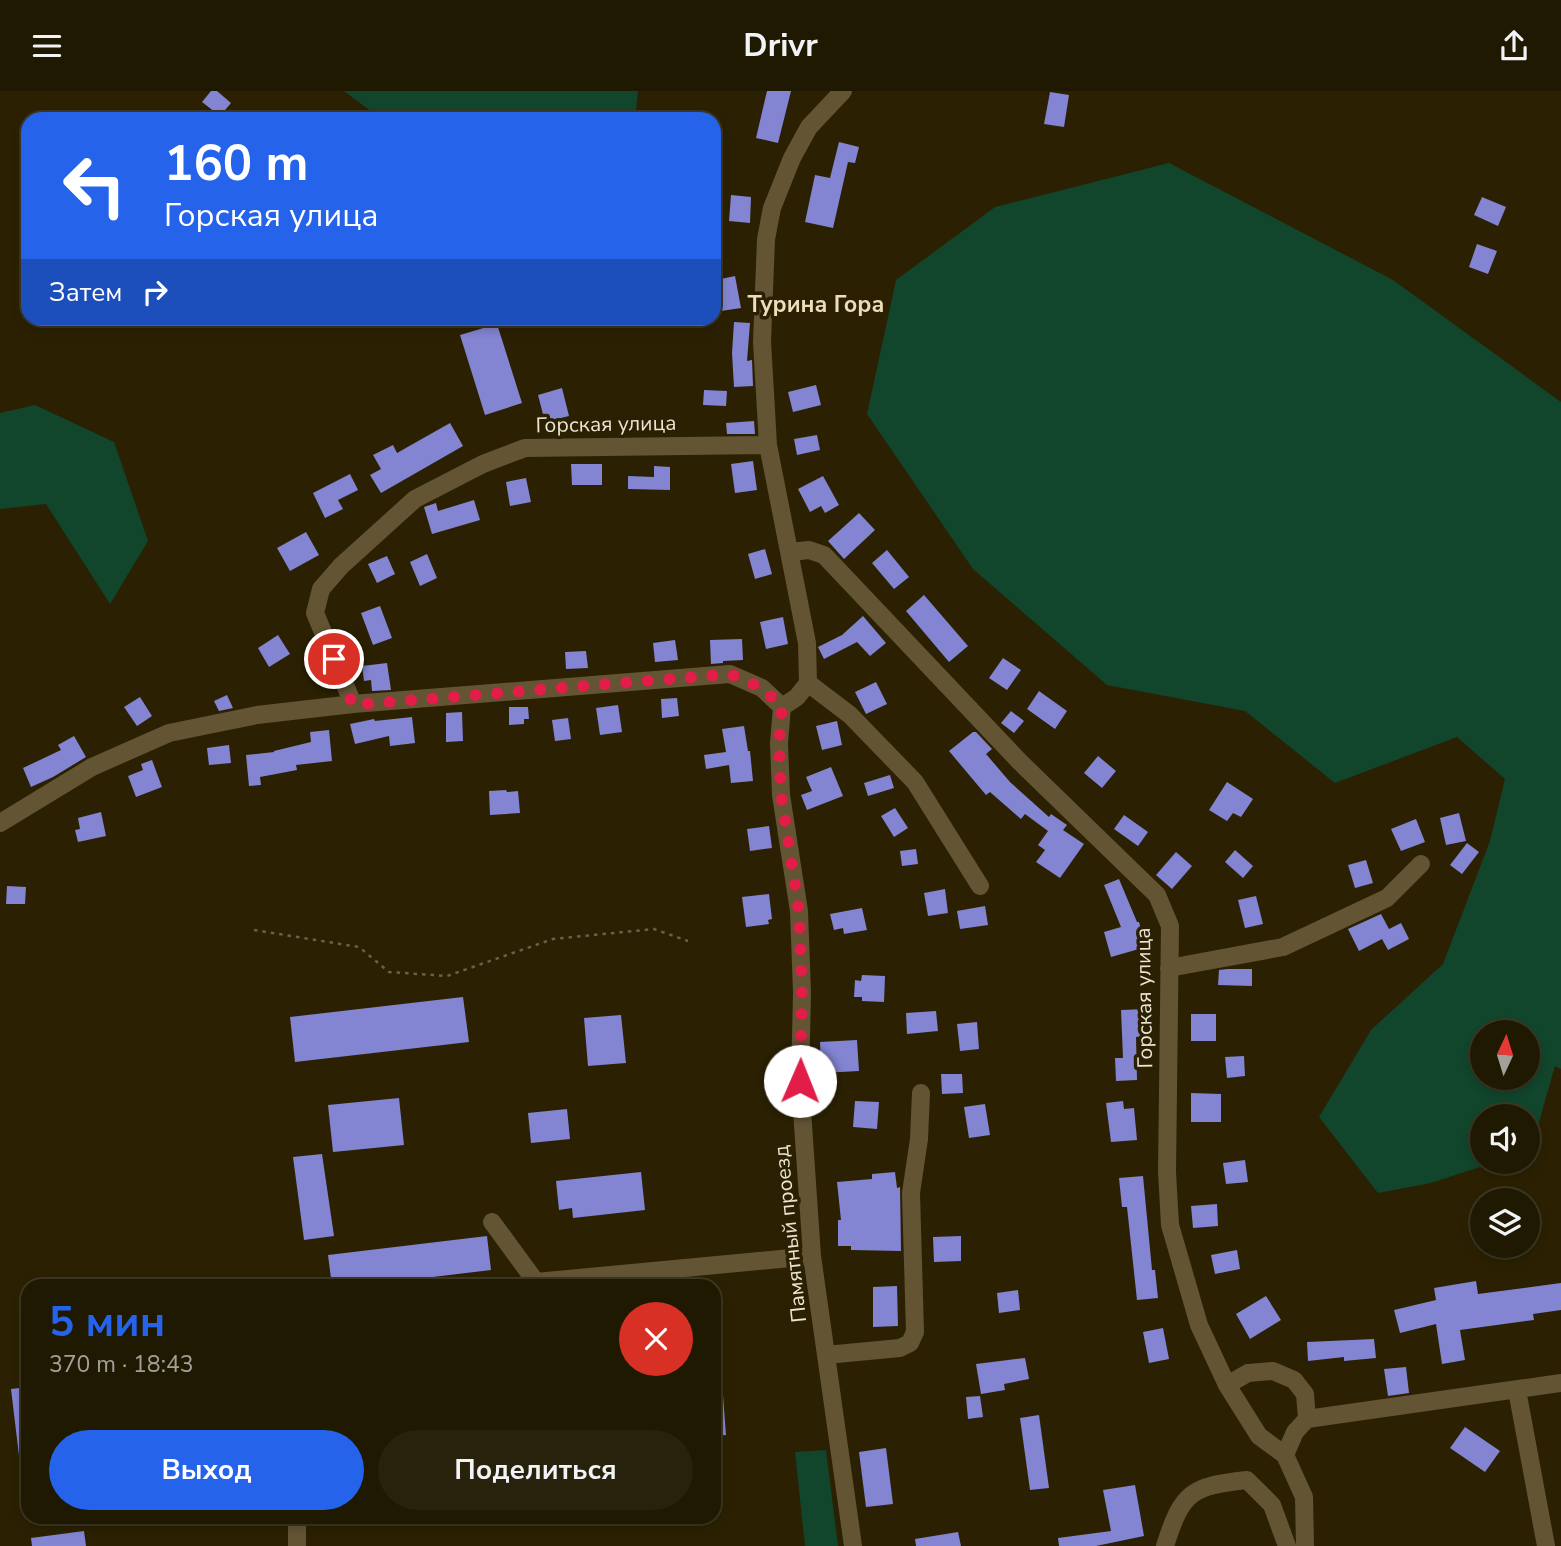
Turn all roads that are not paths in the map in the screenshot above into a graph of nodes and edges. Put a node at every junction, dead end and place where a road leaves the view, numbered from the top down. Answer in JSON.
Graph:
{"nodes":[{"id":1,"x":843,"y":91,"type":"edge"},
{"id":2,"x":768,"y":445,"type":"junction"},
{"id":3,"x":790,"y":552,"type":"junction"},
{"id":4,"x":807,"y":683,"type":"junction"},
{"id":5,"x":353,"y":705,"type":"junction"},
{"id":6,"x":782,"y":707,"type":"junction"},
{"id":7,"x":0,"y":824,"type":"edge"},
{"id":8,"x":1421,"y":864,"type":"dead end"},
{"id":9,"x":980,"y":886,"type":"dead end"},
{"id":10,"x":1169,"y":968,"type":"junction"},
{"id":11,"x":921,"y":1093,"type":"dead end"},
{"id":12,"x":492,"y":1222,"type":"dead end"},
{"id":13,"x":812,"y":1256,"type":"junction"},
{"id":14,"x":534,"y":1279,"type":"edge"},
{"id":15,"x":568,"y":1279,"type":"edge"},
{"id":16,"x":827,"y":1355,"type":"junction"},
{"id":17,"x":1561,"y":1383,"type":"edge"},
{"id":18,"x":1227,"y":1385,"type":"junction"},
{"id":19,"x":1517,"y":1390,"type":"junction"},
{"id":20,"x":1307,"y":1419,"type":"junction"},
{"id":21,"x":1284,"y":1455,"type":"junction"},
{"id":22,"x":297,"y":1525,"type":"dead end"},
{"id":23,"x":297,"y":1546,"type":"edge"},
{"id":24,"x":853,"y":1546,"type":"edge"},
{"id":25,"x":1165,"y":1546,"type":"edge"},
{"id":26,"x":1287,"y":1546,"type":"edge"},
{"id":27,"x":1305,"y":1546,"type":"edge"},
{"id":28,"x":1546,"y":1546,"type":"edge"}],
"edges":[{"from":1,"to":2,"type":"street"},
{"from":2,"to":3,"type":"street"},
{"from":2,"to":5,"type":"street","name":"Горская улица"},
{"from":3,"to":4,"type":"street"},
{"from":3,"to":10,"type":"street","name":"Горская улица"},
{"from":4,"to":6,"type":"street"},
{"from":4,"to":9,"type":"street"},
{"from":5,"to":6,"type":"street"},
{"from":5,"to":7,"type":"street"},
{"from":6,"to":13,"type":"street","name":"Памятный проезд"},
{"from":8,"to":10,"type":"street"},
{"from":10,"to":18,"type":"street","name":"Горская улица"},
{"from":11,"to":16,"type":"street"},
{"from":12,"to":14,"type":"street"},
{"from":13,"to":15,"type":"street"},
{"from":13,"to":16,"type":"street","name":"Памятный проезд"},
{"from":16,"to":24,"type":"street","name":"Памятный проезд"},
{"from":17,"to":19,"type":"street"},
{"from":18,"to":20,"type":"street"},
{"from":18,"to":21,"type":"street","name":"Горская улица"},
{"from":19,"to":20,"type":"street"},
{"from":19,"to":28,"type":"street"},
{"from":20,"to":21,"type":"street"},
{"from":21,"to":27,"type":"street","name":"Горская улица"},
{"from":22,"to":23,"type":"street"},
{"from":25,"to":26,"type":"street"}]}
